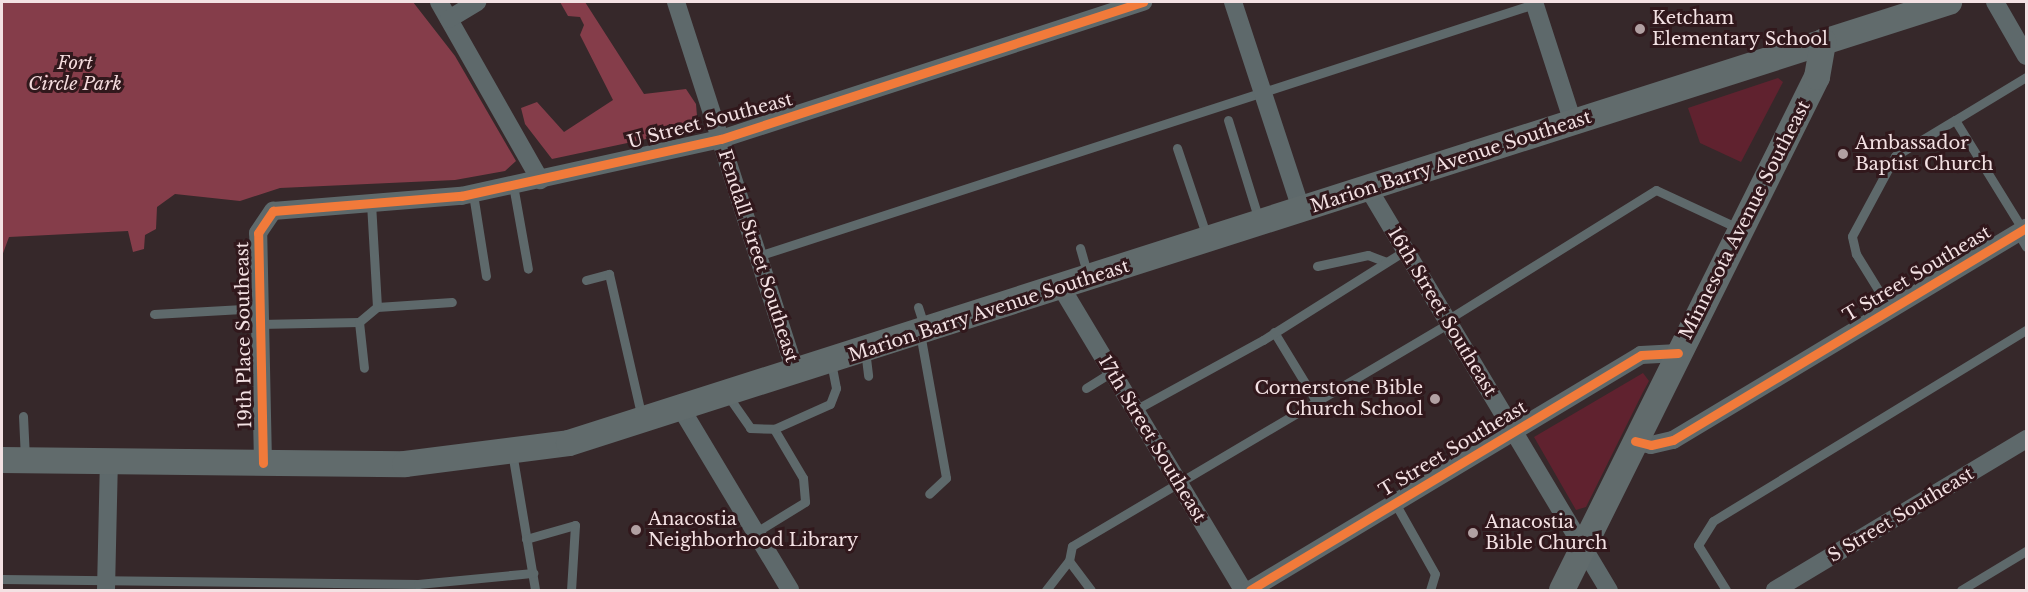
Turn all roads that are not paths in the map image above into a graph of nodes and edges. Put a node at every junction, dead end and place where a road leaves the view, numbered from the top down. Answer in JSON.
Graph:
{"nodes":[{"id":1,"x":439,"y":2,"type":"edge"},
{"id":2,"x":477,"y":2,"type":"edge"},
{"id":3,"x":676,"y":2,"type":"edge"},
{"id":4,"x":1143,"y":2,"type":"edge"},
{"id":5,"x":1233,"y":2,"type":"edge"},
{"id":6,"x":1946,"y":2,"type":"edge"},
{"id":7,"x":1995,"y":2,"type":"edge"},
{"id":8,"x":1534,"y":3,"type":"edge"},
{"id":9,"x":449,"y":19,"type":"junction"},
{"id":10,"x":1823,"y":42,"type":"junction"},
{"id":11,"x":2026,"y":56,"type":"edge"},
{"id":12,"x":2026,"y":77,"type":"edge"},
{"id":13,"x":1263,"y":92,"type":"junction"},
{"id":14,"x":1228,"y":120,"type":"dead end"},
{"id":15,"x":1955,"y":120,"type":"junction"},
{"id":16,"x":1573,"y":123,"type":"junction"},
{"id":17,"x":721,"y":139,"type":"junction"},
{"id":18,"x":1177,"y":148,"type":"dead end"},
{"id":19,"x":540,"y":180,"type":"junction"},
{"id":20,"x":513,"y":186,"type":"junction"},
{"id":21,"x":1368,"y":188,"type":"junction"},
{"id":22,"x":473,"y":194,"type":"junction"},
{"id":23,"x":371,"y":202,"type":"junction"},
{"id":24,"x":1301,"y":209,"type":"junction"},
{"id":25,"x":273,"y":211,"type":"joint"},
{"id":26,"x":1260,"y":223,"type":"junction"},
{"id":27,"x":1740,"y":229,"type":"junction"},
{"id":28,"x":2023,"y":234,"type":"edge"},
{"id":29,"x":1208,"y":240,"type":"junction"},
{"id":30,"x":1080,"y":248,"type":"dead end"},
{"id":31,"x":1406,"y":250,"type":"junction"},
{"id":32,"x":758,"y":256,"type":"junction"},
{"id":33,"x":1386,"y":262,"type":"junction"},
{"id":34,"x":1317,"y":266,"type":"dead end"},
{"id":35,"x":528,"y":269,"type":"dead end"},
{"id":36,"x":486,"y":276,"type":"dead end"},
{"id":37,"x":1089,"y":278,"type":"junction"},
{"id":38,"x":586,"y":280,"type":"dead end"},
{"id":39,"x":1061,"y":287,"type":"junction"},
{"id":40,"x":452,"y":302,"type":"dead end"},
{"id":41,"x":377,"y":307,"type":"junction"},
{"id":42,"x":1890,"y":309,"type":"junction"},
{"id":43,"x":154,"y":314,"type":"dead end"},
{"id":44,"x":259,"y":316,"type":"junction"},
{"id":45,"x":1448,"y":321,"type":"junction"},
{"id":46,"x":358,"y":322,"type":"junction"},
{"id":47,"x":921,"y":323,"type":"junction"},
{"id":48,"x":2026,"y":330,"type":"edge"},
{"id":49,"x":1274,"y":333,"type":"junction"},
{"id":50,"x":865,"y":350,"type":"junction"},
{"id":51,"x":1678,"y":353,"type":"junction"},
{"id":52,"x":831,"y":362,"type":"junction"},
{"id":53,"x":364,"y":368,"type":"dead end"},
{"id":54,"x":1112,"y":372,"type":"junction"},
{"id":55,"x":796,"y":373,"type":"junction"},
{"id":56,"x":868,"y":376,"type":"dead end"},
{"id":57,"x":1086,"y":388,"type":"dead end"},
{"id":58,"x":728,"y":396,"type":"junction"},
{"id":59,"x":1316,"y":401,"type":"junction"},
{"id":60,"x":682,"y":410,"type":"junction"},
{"id":61,"x":1135,"y":410,"type":"junction"},
{"id":62,"x":23,"y":416,"type":"dead end"},
{"id":63,"x":642,"y":422,"type":"junction"},
{"id":64,"x":774,"y":429,"type":"junction"},
{"id":65,"x":1514,"y":432,"type":"junction"},
{"id":66,"x":2026,"y":439,"type":"edge"},
{"id":67,"x":1635,"y":441,"type":"junction"},
{"id":68,"x":512,"y":452,"type":"junction"},
{"id":69,"x":13,"y":460,"type":"edge"},
{"id":70,"x":109,"y":461,"type":"junction"},
{"id":71,"x":263,"y":463,"type":"junction"},
{"id":72,"x":1180,"y":484,"type":"junction"},
{"id":73,"x":929,"y":494,"type":"dead end"},
{"id":74,"x":1395,"y":503,"type":"junction"},
{"id":75,"x":756,"y":532,"type":"junction"},
{"id":76,"x":526,"y":539,"type":"junction"},
{"id":77,"x":1584,"y":548,"type":"junction"},
{"id":78,"x":2026,"y":551,"type":"edge"},
{"id":79,"x":1069,"y":561,"type":"junction"},
{"id":80,"x":533,"y":573,"type":"junction"},
{"id":81,"x":2,"y":579,"type":"edge"},
{"id":82,"x":107,"y":586,"type":"edge"},
{"id":83,"x":535,"y":591,"type":"edge"},
{"id":84,"x":571,"y":591,"type":"edge"},
{"id":85,"x":790,"y":591,"type":"edge"},
{"id":86,"x":1046,"y":591,"type":"edge"},
{"id":87,"x":1091,"y":591,"type":"edge"},
{"id":88,"x":1243,"y":591,"type":"edge"},
{"id":89,"x":1250,"y":591,"type":"edge"},
{"id":90,"x":1430,"y":591,"type":"edge"},
{"id":91,"x":1562,"y":591,"type":"edge"},
{"id":92,"x":1610,"y":591,"type":"edge"},
{"id":93,"x":1726,"y":591,"type":"edge"},
{"id":94,"x":1775,"y":591,"type":"edge"},
{"id":95,"x":1961,"y":591,"type":"edge"}],
"edges":[{"from":1,"to":9,"type":"street"},
{"from":2,"to":9,"type":"street"},
{"from":3,"to":17,"type":"street","name":"Fendall Street Southeast"},
{"from":4,"to":17,"type":"street","name":"U Street Southeast"},
{"from":5,"to":13,"type":"street"},
{"from":6,"to":10,"type":"main road","name":"Marion Barry Avenue Southeast"},
{"from":7,"to":11,"type":"street"},
{"from":8,"to":13,"type":"lane"},
{"from":8,"to":16,"type":"street"},
{"from":9,"to":19,"type":"street"},
{"from":10,"to":16,"type":"main road","name":"Marion Barry Avenue Southeast"},
{"from":10,"to":27,"type":"main road","name":"Minnesota Avenue Southeast"},
{"from":12,"to":15,"type":"lane"},
{"from":13,"to":24,"type":"street"},
{"from":13,"to":32,"type":"lane"},
{"from":14,"to":26,"type":"lane"},
{"from":15,"to":28,"type":"lane"},
{"from":15,"to":42,"type":"lane"},
{"from":16,"to":21,"type":"main road","name":"Marion Barry Avenue Southeast"},
{"from":17,"to":19,"type":"street","name":"U Street Southeast"},
{"from":17,"to":32,"type":"street","name":"Fendall Street Southeast"},
{"from":18,"to":29,"type":"lane"},
{"from":19,"to":20,"type":"street","name":"U Street Southeast"},
{"from":20,"to":22,"type":"street","name":"U Street Southeast"},
{"from":20,"to":35,"type":"lane"},
{"from":21,"to":24,"type":"main road","name":"Marion Barry Avenue Southeast"},
{"from":21,"to":31,"type":"street","name":"16th Street Southeast"},
{"from":22,"to":23,"type":"street","name":"U Street Southeast"},
{"from":22,"to":36,"type":"lane"},
{"from":23,"to":25,"type":"street","name":"U Street Southeast"},
{"from":23,"to":41,"type":"lane"},
{"from":24,"to":26,"type":"main road","name":"Marion Barry Avenue Southeast"},
{"from":25,"to":44,"type":"street","name":"19th Place Southeast"},
{"from":26,"to":29,"type":"main road","name":"Marion Barry Avenue Southeast"},
{"from":27,"to":45,"type":"lane"},
{"from":27,"to":51,"type":"main road","name":"Minnesota Avenue Southeast"},
{"from":28,"to":42,"type":"street","name":"T Street Southeast"},
{"from":29,"to":37,"type":"main road","name":"Marion Barry Avenue Southeast"},
{"from":30,"to":37,"type":"lane"},
{"from":31,"to":33,"type":"lane"},
{"from":31,"to":45,"type":"street","name":"16th Street Southeast"},
{"from":32,"to":55,"type":"street","name":"Fendall Street Southeast"},
{"from":33,"to":34,"type":"lane"},
{"from":33,"to":49,"type":"lane"},
{"from":37,"to":39,"type":"main road","name":"Marion Barry Avenue Southeast"},
{"from":38,"to":63,"type":"lane"},
{"from":39,"to":47,"type":"main road","name":"Marion Barry Avenue Southeast"},
{"from":39,"to":54,"type":"street","name":"17th Street Southeast"},
{"from":40,"to":41,"type":"lane"},
{"from":41,"to":46,"type":"lane"},
{"from":42,"to":67,"type":"street","name":"T Street Southeast"},
{"from":43,"to":44,"type":"lane"},
{"from":44,"to":46,"type":"lane"},
{"from":44,"to":71,"type":"street","name":"19th Place Southeast"},
{"from":45,"to":59,"type":"lane"},
{"from":45,"to":65,"type":"street","name":"16th Street Southeast"},
{"from":46,"to":53,"type":"lane"},
{"from":47,"to":50,"type":"main road","name":"Marion Barry Avenue Southeast"},
{"from":47,"to":73,"type":"lane"},
{"from":48,"to":93,"type":"lane"},
{"from":49,"to":59,"type":"lane"},
{"from":49,"to":61,"type":"lane"},
{"from":50,"to":52,"type":"main road","name":"Marion Barry Avenue Southeast"},
{"from":50,"to":56,"type":"lane"},
{"from":51,"to":65,"type":"street","name":"T Street Southeast"},
{"from":51,"to":67,"type":"main road","name":"Minnesota Avenue Southeast"},
{"from":52,"to":55,"type":"main road","name":"Marion Barry Avenue Southeast"},
{"from":52,"to":64,"type":"lane"},
{"from":54,"to":57,"type":"lane"},
{"from":54,"to":61,"type":"street","name":"17th Street Southeast"},
{"from":55,"to":58,"type":"main road","name":"Marion Barry Avenue Southeast"},
{"from":58,"to":60,"type":"main road","name":"Marion Barry Avenue Southeast"},
{"from":58,"to":64,"type":"lane"},
{"from":59,"to":72,"type":"lane"},
{"from":60,"to":63,"type":"main road","name":"Marion Barry Avenue Southeast"},
{"from":60,"to":75,"type":"street"},
{"from":61,"to":72,"type":"street","name":"17th Street Southeast"},
{"from":62,"to":69,"type":"lane"},
{"from":63,"to":68,"type":"main road","name":"Marion Barry Avenue Southeast"},
{"from":64,"to":75,"type":"lane"},
{"from":65,"to":74,"type":"street","name":"T Street Southeast"},
{"from":65,"to":77,"type":"street","name":"16th Street Southeast"},
{"from":66,"to":94,"type":"street","name":"S Street Southeast"},
{"from":67,"to":77,"type":"main road","name":"Minnesota Avenue Southeast"},
{"from":68,"to":71,"type":"main road","name":"Marion Barry Avenue Southeast"},
{"from":68,"to":76,"type":"lane"},
{"from":69,"to":70,"type":"main road","name":"Marion Barry Avenue Southeast"},
{"from":70,"to":71,"type":"main road","name":"Marion Barry Avenue Southeast"},
{"from":70,"to":82,"type":"street"},
{"from":72,"to":79,"type":"lane"},
{"from":72,"to":88,"type":"street","name":"17th Street Southeast"},
{"from":74,"to":89,"type":"street","name":"T Street Southeast"},
{"from":74,"to":90,"type":"lane"},
{"from":75,"to":85,"type":"street"},
{"from":76,"to":80,"type":"lane"},
{"from":76,"to":84,"type":"lane"},
{"from":77,"to":91,"type":"main road","name":"Minnesota Avenue Southeast"},
{"from":77,"to":92,"type":"street","name":"16th Street Southeast"},
{"from":78,"to":95,"type":"lane"},
{"from":79,"to":86,"type":"lane"},
{"from":79,"to":87,"type":"lane"},
{"from":80,"to":82,"type":"lane"},
{"from":80,"to":83,"type":"lane"},
{"from":81,"to":82,"type":"lane"}]}
